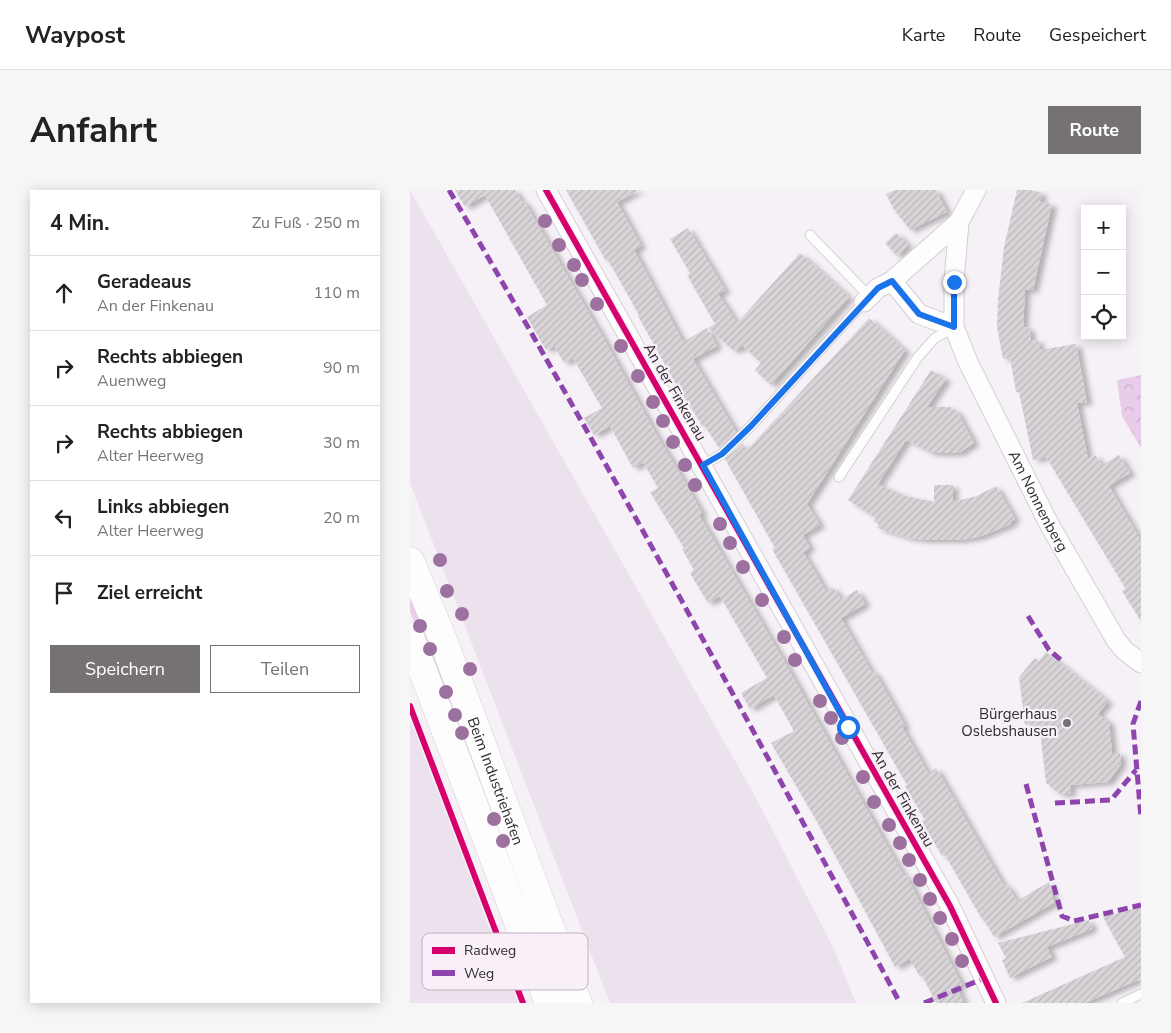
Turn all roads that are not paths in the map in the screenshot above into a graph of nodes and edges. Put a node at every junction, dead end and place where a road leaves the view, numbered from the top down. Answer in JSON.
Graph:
{"nodes":[{"id":1,"x":546,"y":190,"type":"edge"},
{"id":2,"x":976,"y":190,"type":"edge"},
{"id":3,"x":959,"y":222,"type":"junction"},
{"id":4,"x":810,"y":235,"type":"dead end"},
{"id":5,"x":892,"y":281,"type":"junction"},
{"id":6,"x":866,"y":299,"type":"junction"},
{"id":7,"x":954,"y":327,"type":"junction"},
{"id":8,"x":703,"y":465,"type":"junction"},
{"id":9,"x":839,"y":477,"type":"dead end"},
{"id":10,"x":410,"y":561,"type":"edge"},
{"id":11,"x":410,"y":637,"type":"edge"},
{"id":12,"x":1141,"y":663,"type":"edge"},
{"id":13,"x":522,"y":933,"type":"edge"},
{"id":14,"x":552,"y":933,"type":"edge"},
{"id":15,"x":544,"y":990,"type":"edge"},
{"id":16,"x":573,"y":990,"type":"edge"},
{"id":17,"x":1141,"y":994,"type":"edge"},
{"id":18,"x":549,"y":1003,"type":"edge"},
{"id":19,"x":578,"y":1003,"type":"edge"},
{"id":20,"x":996,"y":1003,"type":"edge"},
{"id":21,"x":1122,"y":1003,"type":"edge"}],
"edges":[{"from":1,"to":8,"type":"street","name":"An der Finkenau"},
{"from":2,"to":3,"type":"street"},
{"from":3,"to":5,"type":"street"},
{"from":3,"to":7,"type":"street"},
{"from":4,"to":6,"type":"lane"},
{"from":5,"to":6,"type":"street"},
{"from":5,"to":7,"type":"street"},
{"from":6,"to":8,"type":"lane"},
{"from":7,"to":9,"type":"lane"},
{"from":7,"to":12,"type":"street","name":"Am Nonnenberg"},
{"from":8,"to":20,"type":"street","name":"An der Finkenau"},
{"from":10,"to":14,"type":"main road","name":"Beim Industriehafen"},
{"from":11,"to":13,"type":"main road","name":"Beim Industriehafen"},
{"from":15,"to":18,"type":"main road","name":"Beim Industriehafen"},
{"from":16,"to":19,"type":"main road","name":"Beim Industriehafen"},
{"from":17,"to":21,"type":"lane"}]}
